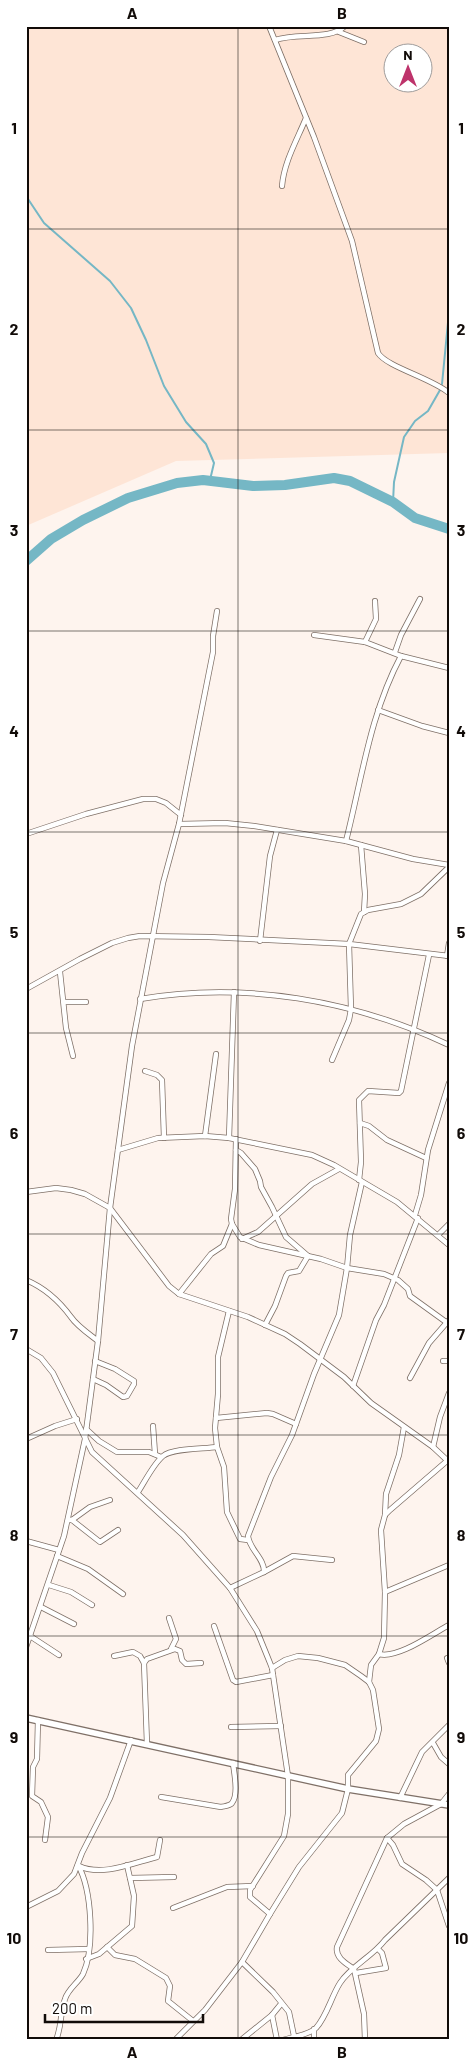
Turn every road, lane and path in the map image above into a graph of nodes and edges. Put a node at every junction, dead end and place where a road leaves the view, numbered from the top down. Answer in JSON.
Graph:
{"nodes":[{"id":1,"x":269,"y":26,"type":"edge"},
{"id":2,"x":345,"y":26,"type":"edge"},
{"id":3,"x":339,"y":32,"type":"junction"},
{"id":4,"x":275,"y":40,"type":"junction"},
{"id":5,"x":364,"y":42,"type":"dead end"},
{"id":6,"x":306,"y":118,"type":"junction"},
{"id":7,"x":282,"y":186,"type":"dead end"},
{"id":8,"x":449,"y":393,"type":"edge"},
{"id":9,"x":420,"y":599,"type":"dead end"},
{"id":10,"x":375,"y":601,"type":"dead end"},
{"id":11,"x":217,"y":611,"type":"dead end"},
{"id":12,"x":314,"y":635,"type":"dead end"},
{"id":13,"x":366,"y":642,"type":"junction"},
{"id":14,"x":395,"y":652,"type":"junction"},
{"id":15,"x":401,"y":656,"type":"junction"},
{"id":16,"x":449,"y":668,"type":"edge"},
{"id":17,"x":378,"y":710,"type":"junction"},
{"id":18,"x":449,"y":733,"type":"edge"},
{"id":19,"x":181,"y":815,"type":"junction"},
{"id":20,"x":179,"y":824,"type":"junction"},
{"id":21,"x":276,"y":830,"type":"junction"},
{"id":22,"x":26,"y":834,"type":"edge"},
{"id":23,"x":346,"y":841,"type":"junction"},
{"id":24,"x":362,"y":845,"type":"junction"},
{"id":25,"x":449,"y":866,"type":"edge"},
{"id":26,"x":364,"y":912,"type":"junction"},
{"id":27,"x":154,"y":936,"type":"junction"},
{"id":28,"x":260,"y":941,"type":"junction"},
{"id":29,"x":349,"y":944,"type":"junction"},
{"id":30,"x":449,"y":944,"type":"edge"},
{"id":31,"x":429,"y":955,"type":"junction"},
{"id":32,"x":448,"y":956,"type":"edge"},
{"id":33,"x":60,"y":972,"type":"junction"},
{"id":34,"x":26,"y":989,"type":"edge"},
{"id":35,"x":234,"y":992,"type":"junction"},
{"id":36,"x":140,"y":999,"type":"junction"},
{"id":37,"x":65,"y":1002,"type":"junction"},
{"id":38,"x":86,"y":1002,"type":"dead end"},
{"id":39,"x":351,"y":1009,"type":"junction"},
{"id":40,"x":414,"y":1031,"type":"junction"},
{"id":41,"x":449,"y":1045,"type":"edge"},
{"id":42,"x":216,"y":1054,"type":"dead end"},
{"id":43,"x":73,"y":1056,"type":"dead end"},
{"id":44,"x":332,"y":1060,"type":"dead end"},
{"id":45,"x":145,"y":1071,"type":"dead end"},
{"id":46,"x":449,"y":1082,"type":"edge"},
{"id":47,"x":360,"y":1123,"type":"junction"},
{"id":48,"x":206,"y":1136,"type":"junction"},
{"id":49,"x":164,"y":1138,"type":"junction"},
{"id":50,"x":229,"y":1138,"type":"junction"},
{"id":51,"x":236,"y":1139,"type":"junction"},
{"id":52,"x":118,"y":1150,"type":"junction"},
{"id":53,"x":236,"y":1150,"type":"junction"},
{"id":54,"x":426,"y":1158,"type":"junction"},
{"id":55,"x":339,"y":1169,"type":"junction"},
{"id":56,"x":360,"y":1181,"type":"junction"},
{"id":57,"x":26,"y":1192,"type":"edge"},
{"id":58,"x":110,"y":1208,"type":"junction"},
{"id":59,"x":276,"y":1216,"type":"junction"},
{"id":60,"x":417,"y":1216,"type":"junction"},
{"id":61,"x":232,"y":1224,"type":"junction"},
{"id":62,"x":449,"y":1224,"type":"edge"},
{"id":63,"x":438,"y":1235,"type":"junction"},
{"id":64,"x":242,"y":1239,"type":"junction"},
{"id":65,"x":449,"y":1244,"type":"edge"},
{"id":66,"x":26,"y":1254,"type":"edge"},
{"id":67,"x":308,"y":1256,"type":"junction"},
{"id":68,"x":26,"y":1261,"type":"edge"},
{"id":69,"x":347,"y":1268,"type":"junction"},
{"id":70,"x":394,"y":1278,"type":"junction"},
{"id":71,"x":26,"y":1280,"type":"edge"},
{"id":72,"x":179,"y":1294,"type":"junction"},
{"id":73,"x":229,"y":1311,"type":"junction"},
{"id":74,"x":448,"y":1321,"type":"edge"},
{"id":75,"x":265,"y":1325,"type":"junction"},
{"id":76,"x":98,"y":1341,"type":"junction"},
{"id":77,"x":26,"y":1348,"type":"edge"},
{"id":78,"x":321,"y":1358,"type":"junction"},
{"id":79,"x":95,"y":1361,"type":"junction"},
{"id":80,"x":410,"y":1378,"type":"dead end"},
{"id":81,"x":92,"y":1379,"type":"junction"},
{"id":82,"x":353,"y":1386,"type":"junction"},
{"id":83,"x":449,"y":1393,"type":"edge"},
{"id":84,"x":216,"y":1418,"type":"junction"},
{"id":85,"x":77,"y":1419,"type":"junction"},
{"id":86,"x":296,"y":1424,"type":"junction"},
{"id":87,"x":153,"y":1426,"type":"dead end"},
{"id":88,"x":404,"y":1427,"type":"junction"},
{"id":89,"x":86,"y":1429,"type":"junction"},
{"id":90,"x":26,"y":1439,"type":"edge"},
{"id":91,"x":85,"y":1439,"type":"junction"},
{"id":92,"x":217,"y":1447,"type":"junction"},
{"id":93,"x":433,"y":1447,"type":"junction"},
{"id":94,"x":155,"y":1454,"type":"junction"},
{"id":95,"x":162,"y":1457,"type":"junction"},
{"id":96,"x":448,"y":1460,"type":"edge"},
{"id":97,"x":138,"y":1492,"type":"junction"},
{"id":98,"x":110,"y":1500,"type":"dead end"},
{"id":99,"x":386,"y":1515,"type":"junction"},
{"id":100,"x":70,"y":1520,"type":"junction"},
{"id":101,"x":118,"y":1530,"type":"dead end"},
{"id":102,"x":248,"y":1540,"type":"junction"},
{"id":103,"x":26,"y":1541,"type":"edge"},
{"id":104,"x":59,"y":1550,"type":"junction"},
{"id":105,"x":57,"y":1556,"type":"junction"},
{"id":106,"x":332,"y":1560,"type":"dead end"},
{"id":107,"x":449,"y":1565,"type":"edge"},
{"id":108,"x":264,"y":1572,"type":"junction"},
{"id":109,"x":49,"y":1585,"type":"junction"},
{"id":110,"x":230,"y":1588,"type":"junction"},
{"id":111,"x":384,"y":1592,"type":"junction"},
{"id":112,"x":123,"y":1594,"type":"dead end"},
{"id":113,"x":92,"y":1605,"type":"dead end"},
{"id":114,"x":41,"y":1607,"type":"junction"},
{"id":115,"x":169,"y":1618,"type":"dead end"},
{"id":116,"x":74,"y":1624,"type":"dead end"},
{"id":117,"x":449,"y":1625,"type":"edge"},
{"id":118,"x":214,"y":1626,"type":"dead end"},
{"id":119,"x":30,"y":1636,"type":"junction"},
{"id":120,"x":26,"y":1647,"type":"edge"},
{"id":121,"x":170,"y":1650,"type":"junction"},
{"id":122,"x":379,"y":1654,"type":"junction"},
{"id":123,"x":59,"y":1655,"type":"dead end"},
{"id":124,"x":114,"y":1656,"type":"dead end"},
{"id":125,"x":201,"y":1662,"type":"dead end"},
{"id":126,"x":144,"y":1663,"type":"junction"},
{"id":127,"x":272,"y":1668,"type":"junction"},
{"id":128,"x":273,"y":1675,"type":"junction"},
{"id":129,"x":369,"y":1682,"type":"junction"},
{"id":130,"x":26,"y":1718,"type":"edge"},
{"id":131,"x":38,"y":1720,"type":"junction"},
{"id":132,"x":449,"y":1725,"type":"edge"},
{"id":133,"x":281,"y":1726,"type":"junction"},
{"id":134,"x":231,"y":1727,"type":"dead end"},
{"id":135,"x":131,"y":1740,"type":"junction"},
{"id":136,"x":433,"y":1743,"type":"junction"},
{"id":137,"x":147,"y":1744,"type":"junction"},
{"id":138,"x":233,"y":1763,"type":"junction"},
{"id":139,"x":449,"y":1764,"type":"edge"},
{"id":140,"x":288,"y":1776,"type":"junction"},
{"id":141,"x":348,"y":1789,"type":"junction"},
{"id":142,"x":449,"y":1794,"type":"edge"},
{"id":143,"x":161,"y":1798,"type":"dead end"},
{"id":144,"x":400,"y":1798,"type":"junction"},
{"id":145,"x":441,"y":1804,"type":"junction"},
{"id":146,"x":449,"y":1805,"type":"edge"},
{"id":147,"x":387,"y":1838,"type":"junction"},
{"id":148,"x":45,"y":1840,"type":"dead end"},
{"id":149,"x":160,"y":1840,"type":"dead end"},
{"id":150,"x":127,"y":1864,"type":"junction"},
{"id":151,"x":78,"y":1865,"type":"junction"},
{"id":152,"x":174,"y":1877,"type":"dead end"},
{"id":153,"x":130,"y":1878,"type":"junction"},
{"id":154,"x":449,"y":1878,"type":"edge"},
{"id":155,"x":253,"y":1886,"type":"junction"},
{"id":156,"x":437,"y":1890,"type":"junction"},
{"id":157,"x":26,"y":1907,"type":"edge"},
{"id":158,"x":173,"y":1908,"type":"dead end"},
{"id":159,"x":270,"y":1914,"type":"junction"},
{"id":160,"x":449,"y":1926,"type":"edge"},
{"id":161,"x":107,"y":1948,"type":"junction"},
{"id":162,"x":89,"y":1949,"type":"junction"},
{"id":163,"x":378,"y":1949,"type":"junction"},
{"id":164,"x":48,"y":1950,"type":"dead end"},
{"id":165,"x":86,"y":1959,"type":"junction"},
{"id":166,"x":242,"y":1962,"type":"junction"},
{"id":167,"x":355,"y":1971,"type":"junction"},
{"id":168,"x":281,"y":2004,"type":"junction"},
{"id":169,"x":272,"y":2016,"type":"junction"},
{"id":170,"x":194,"y":2021,"type":"junction"},
{"id":171,"x":314,"y":2030,"type":"junction"},
{"id":172,"x":294,"y":2036,"type":"junction"},
{"id":173,"x":56,"y":2040,"type":"edge"},
{"id":174,"x":175,"y":2040,"type":"edge"},
{"id":175,"x":241,"y":2040,"type":"edge"},
{"id":176,"x":277,"y":2040,"type":"edge"},
{"id":177,"x":283,"y":2040,"type":"edge"},
{"id":178,"x":314,"y":2040,"type":"edge"},
{"id":179,"x":365,"y":2040,"type":"edge"}],
"edges":[{"from":1,"to":4,"type":"street"},
{"from":2,"to":3,"type":"street"},
{"from":3,"to":4,"type":"street"},
{"from":3,"to":5,"type":"street"},
{"from":4,"to":6,"type":"street"},
{"from":6,"to":7,"type":"street"},
{"from":6,"to":8,"type":"street"},
{"from":9,"to":14,"type":"street"},
{"from":10,"to":13,"type":"street"},
{"from":11,"to":19,"type":"street"},
{"from":12,"to":13,"type":"street"},
{"from":13,"to":14,"type":"street"},
{"from":14,"to":15,"type":"street"},
{"from":15,"to":16,"type":"street"},
{"from":15,"to":17,"type":"street"},
{"from":17,"to":18,"type":"street"},
{"from":17,"to":23,"type":"street"},
{"from":19,"to":20,"type":"street"},
{"from":19,"to":22,"type":"street"},
{"from":20,"to":21,"type":"street"},
{"from":20,"to":27,"type":"street"},
{"from":21,"to":23,"type":"street"},
{"from":21,"to":28,"type":"street"},
{"from":23,"to":24,"type":"street"},
{"from":24,"to":25,"type":"street"},
{"from":24,"to":26,"type":"street"},
{"from":25,"to":26,"type":"street"},
{"from":26,"to":29,"type":"street"},
{"from":27,"to":28,"type":"street"},
{"from":27,"to":33,"type":"street"},
{"from":27,"to":36,"type":"street"},
{"from":28,"to":29,"type":"street"},
{"from":29,"to":31,"type":"street"},
{"from":29,"to":39,"type":"street"},
{"from":30,"to":32,"type":"street"},
{"from":31,"to":32,"type":"street"},
{"from":31,"to":40,"type":"street"},
{"from":33,"to":34,"type":"street"},
{"from":33,"to":37,"type":"street"},
{"from":35,"to":36,"type":"street"},
{"from":35,"to":39,"type":"street"},
{"from":35,"to":50,"type":"street"},
{"from":36,"to":52,"type":"street"},
{"from":37,"to":38,"type":"street"},
{"from":37,"to":43,"type":"street"},
{"from":39,"to":40,"type":"street"},
{"from":39,"to":44,"type":"street"},
{"from":40,"to":41,"type":"street"},
{"from":40,"to":47,"type":"street"},
{"from":42,"to":48,"type":"street"},
{"from":45,"to":49,"type":"street"},
{"from":46,"to":54,"type":"street"},
{"from":47,"to":54,"type":"street"},
{"from":47,"to":56,"type":"street"},
{"from":48,"to":49,"type":"street"},
{"from":48,"to":50,"type":"street"},
{"from":49,"to":52,"type":"street"},
{"from":50,"to":51,"type":"street"},
{"from":51,"to":53,"type":"street"},
{"from":51,"to":55,"type":"street"},
{"from":52,"to":58,"type":"street"},
{"from":53,"to":59,"type":"street"},
{"from":53,"to":61,"type":"street"},
{"from":54,"to":60,"type":"street"},
{"from":55,"to":56,"type":"street"},
{"from":55,"to":59,"type":"street"},
{"from":56,"to":60,"type":"street"},
{"from":56,"to":69,"type":"street"},
{"from":57,"to":58,"type":"street"},
{"from":58,"to":72,"type":"street"},
{"from":58,"to":76,"type":"street"},
{"from":59,"to":64,"type":"street"},
{"from":59,"to":67,"type":"street"},
{"from":60,"to":63,"type":"street"},
{"from":60,"to":70,"type":"street"},
{"from":61,"to":64,"type":"street"},
{"from":61,"to":72,"type":"street"},
{"from":62,"to":63,"type":"street"},
{"from":63,"to":65,"type":"street"},
{"from":64,"to":67,"type":"street"},
{"from":66,"to":68,"type":"street"},
{"from":67,"to":69,"type":"street"},
{"from":67,"to":75,"type":"street"},
{"from":69,"to":70,"type":"street"},
{"from":69,"to":78,"type":"street"},
{"from":70,"to":74,"type":"street"},
{"from":70,"to":82,"type":"street"},
{"from":71,"to":76,"type":"street"},
{"from":72,"to":73,"type":"street"},
{"from":73,"to":75,"type":"street"},
{"from":73,"to":84,"type":"street"},
{"from":74,"to":80,"type":"street"},
{"from":75,"to":78,"type":"street"},
{"from":76,"to":79,"type":"street"},
{"from":77,"to":85,"type":"street"},
{"from":78,"to":82,"type":"street"},
{"from":78,"to":86,"type":"street"},
{"from":79,"to":81,"type":"street"},
{"from":79,"to":81,"type":"street"},
{"from":81,"to":89,"type":"street"},
{"from":82,"to":88,"type":"street"},
{"from":83,"to":93,"type":"street"},
{"from":84,"to":86,"type":"street"},
{"from":84,"to":92,"type":"street"},
{"from":85,"to":90,"type":"street"},
{"from":85,"to":91,"type":"street"},
{"from":86,"to":102,"type":"street"},
{"from":87,"to":94,"type":"street"},
{"from":88,"to":93,"type":"street"},
{"from":88,"to":99,"type":"street"},
{"from":89,"to":91,"type":"street"},
{"from":89,"to":94,"type":"street"},
{"from":91,"to":97,"type":"street"},
{"from":91,"to":100,"type":"street"},
{"from":92,"to":95,"type":"street"},
{"from":92,"to":102,"type":"street"},
{"from":93,"to":96,"type":"street"},
{"from":94,"to":95,"type":"street"},
{"from":95,"to":97,"type":"street"},
{"from":96,"to":99,"type":"street"},
{"from":97,"to":110,"type":"street"},
{"from":98,"to":100,"type":"street"},
{"from":99,"to":111,"type":"street"},
{"from":100,"to":101,"type":"street"},
{"from":100,"to":104,"type":"street"},
{"from":102,"to":108,"type":"street"},
{"from":103,"to":104,"type":"street"},
{"from":104,"to":105,"type":"street"},
{"from":105,"to":109,"type":"street"},
{"from":105,"to":112,"type":"street"},
{"from":106,"to":108,"type":"street"},
{"from":107,"to":111,"type":"street"},
{"from":108,"to":110,"type":"street"},
{"from":109,"to":113,"type":"street"},
{"from":109,"to":114,"type":"street"},
{"from":110,"to":127,"type":"street"},
{"from":111,"to":122,"type":"street"},
{"from":114,"to":116,"type":"street"},
{"from":114,"to":119,"type":"street"},
{"from":115,"to":121,"type":"street"},
{"from":117,"to":122,"type":"street"},
{"from":118,"to":128,"type":"street"},
{"from":119,"to":120,"type":"street"},
{"from":119,"to":123,"type":"street"},
{"from":121,"to":125,"type":"street"},
{"from":121,"to":126,"type":"street"},
{"from":122,"to":129,"type":"street"},
{"from":124,"to":126,"type":"street"},
{"from":126,"to":137,"type":"street"},
{"from":127,"to":128,"type":"street"},
{"from":127,"to":129,"type":"street"},
{"from":128,"to":133,"type":"street"},
{"from":129,"to":141,"type":"street"},
{"from":130,"to":131,"type":"street"},
{"from":131,"to":135,"type":"street"},
{"from":131,"to":148,"type":"street"},
{"from":132,"to":136,"type":"street"},
{"from":133,"to":134,"type":"street"},
{"from":133,"to":140,"type":"street"},
{"from":135,"to":137,"type":"street"},
{"from":135,"to":151,"type":"street"},
{"from":136,"to":139,"type":"street"},
{"from":136,"to":144,"type":"street"},
{"from":137,"to":138,"type":"street"},
{"from":138,"to":140,"type":"street"},
{"from":138,"to":143,"type":"street"},
{"from":140,"to":141,"type":"street"},
{"from":140,"to":155,"type":"street"},
{"from":141,"to":144,"type":"street"},
{"from":141,"to":159,"type":"street"},
{"from":142,"to":145,"type":"street"},
{"from":144,"to":145,"type":"street"},
{"from":145,"to":146,"type":"street"},
{"from":145,"to":147,"type":"street"},
{"from":147,"to":156,"type":"street"},
{"from":147,"to":167,"type":"street"},
{"from":149,"to":150,"type":"street"},
{"from":150,"to":151,"type":"street"},
{"from":150,"to":153,"type":"street"},
{"from":151,"to":157,"type":"street"},
{"from":151,"to":162,"type":"street"},
{"from":152,"to":153,"type":"street"},
{"from":153,"to":161,"type":"street"},
{"from":154,"to":156,"type":"street"},
{"from":155,"to":158,"type":"street"},
{"from":155,"to":159,"type":"street"},
{"from":156,"to":160,"type":"street"},
{"from":156,"to":163,"type":"street"},
{"from":159,"to":166,"type":"street"},
{"from":161,"to":165,"type":"street"},
{"from":161,"to":170,"type":"street"},
{"from":162,"to":164,"type":"street"},
{"from":162,"to":165,"type":"street"},
{"from":163,"to":167,"type":"street"},
{"from":163,"to":167,"type":"street"},
{"from":165,"to":173,"type":"street"},
{"from":166,"to":168,"type":"street"},
{"from":166,"to":170,"type":"street"},
{"from":167,"to":171,"type":"street"},
{"from":167,"to":179,"type":"street"},
{"from":168,"to":169,"type":"street"},
{"from":168,"to":172,"type":"street"},
{"from":169,"to":175,"type":"street"},
{"from":169,"to":176,"type":"street"},
{"from":170,"to":174,"type":"street"},
{"from":171,"to":172,"type":"street"},
{"from":171,"to":178,"type":"street"},
{"from":172,"to":177,"type":"street"}]}
